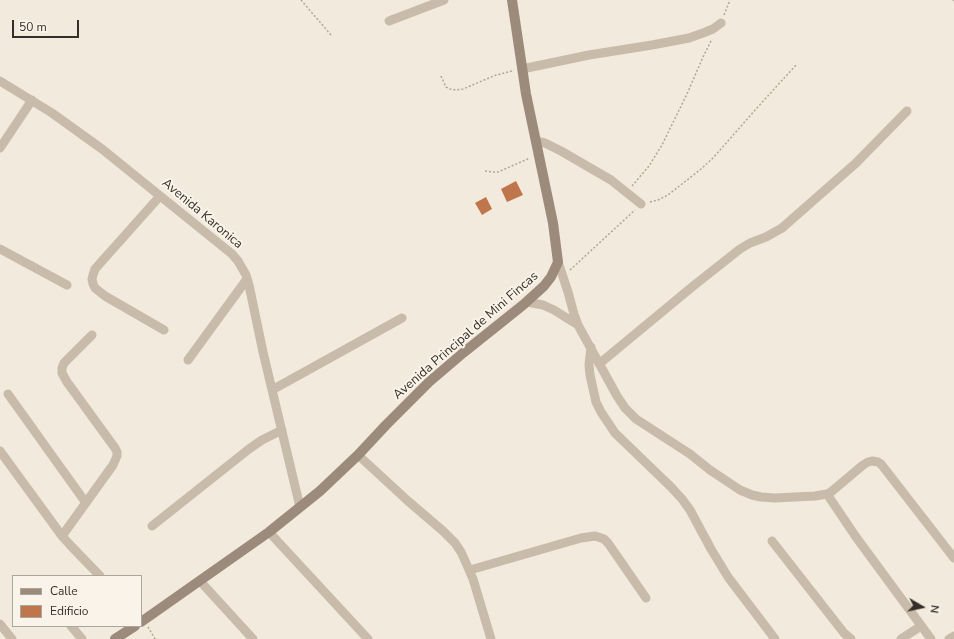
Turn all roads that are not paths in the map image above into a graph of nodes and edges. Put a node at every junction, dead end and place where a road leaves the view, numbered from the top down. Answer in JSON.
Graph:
{"nodes":[{"id":1,"x":444,"y":0,"type":"edge"},
{"id":2,"x":512,"y":0,"type":"edge"},
{"id":3,"x":389,"y":21,"type":"dead end"},
{"id":4,"x":721,"y":23,"type":"road end"},
{"id":5,"x":522,"y":69,"type":"junction"},
{"id":6,"x":0,"y":81,"type":"edge"},
{"id":7,"x":32,"y":100,"type":"junction"},
{"id":8,"x":907,"y":111,"type":"dead end"},
{"id":9,"x":536,"y":141,"type":"junction"},
{"id":10,"x":0,"y":148,"type":"edge"},
{"id":11,"x":160,"y":196,"type":"junction"},
{"id":12,"x":641,"y":204,"type":"road end"},
{"id":13,"x":0,"y":249,"type":"edge"},
{"id":14,"x":558,"y":262,"type":"junction"},
{"id":15,"x":247,"y":279,"type":"junction"},
{"id":16,"x":68,"y":285,"type":"dead end"},
{"id":17,"x":527,"y":302,"type":"junction"},
{"id":18,"x":402,"y":318,"type":"dead end"},
{"id":19,"x":578,"y":325,"type":"junction"},
{"id":20,"x":164,"y":330,"type":"dead end"},
{"id":21,"x":92,"y":335,"type":"dead end"},
{"id":22,"x":591,"y":347,"type":"junction"},
{"id":23,"x":188,"y":360,"type":"dead end"},
{"id":24,"x":599,"y":364,"type":"junction"},
{"id":25,"x":272,"y":390,"type":"junction"},
{"id":26,"x":8,"y":394,"type":"dead end"},
{"id":27,"x":282,"y":430,"type":"junction"},
{"id":28,"x":0,"y":451,"type":"edge"},
{"id":29,"x":358,"y":455,"type":"junction"},
{"id":30,"x":827,"y":494,"type":"junction"},
{"id":31,"x":86,"y":503,"type":"junction"},
{"id":32,"x":300,"y":507,"type":"junction"},
{"id":33,"x":152,"y":526,"type":"dead end"},
{"id":34,"x":269,"y":532,"type":"junction"},
{"id":35,"x":62,"y":536,"type":"junction"},
{"id":36,"x":772,"y":542,"type":"dead end"},
{"id":37,"x":954,"y":558,"type":"edge"},
{"id":38,"x":470,"y":570,"type":"junction"},
{"id":39,"x":99,"y":575,"type":"edge"},
{"id":40,"x":200,"y":581,"type":"junction"},
{"id":41,"x":646,"y":598,"type":"dead end"},
{"id":42,"x":142,"y":621,"type":"edge"},
{"id":43,"x":0,"y":624,"type":"edge"},
{"id":44,"x":921,"y":626,"type":"junction"},
{"id":45,"x":72,"y":627,"type":"edge"},
{"id":46,"x":133,"y":627,"type":"edge"},
{"id":47,"x":954,"y":636,"type":"edge"},
{"id":48,"x":12,"y":639,"type":"edge"},
{"id":49,"x":82,"y":639,"type":"edge"},
{"id":50,"x":115,"y":639,"type":"edge"},
{"id":51,"x":253,"y":639,"type":"edge"},
{"id":52,"x":368,"y":639,"type":"edge"},
{"id":53,"x":491,"y":639,"type":"edge"},
{"id":54,"x":775,"y":639,"type":"edge"},
{"id":55,"x":851,"y":639,"type":"edge"},
{"id":56,"x":901,"y":639,"type":"edge"},
{"id":57,"x":930,"y":639,"type":"edge"},
{"id":58,"x":949,"y":639,"type":"edge"}],
"edges":[{"from":1,"to":3,"type":"street"},
{"from":2,"to":5,"type":"street"},
{"from":4,"to":5,"type":"street"},
{"from":5,"to":9,"type":"street"},
{"from":6,"to":7,"type":"street","name":"Avenida Karonica"},
{"from":7,"to":10,"type":"street"},
{"from":7,"to":11,"type":"street","name":"Avenida Karonica"},
{"from":8,"to":24,"type":"street"},
{"from":9,"to":12,"type":"street"},
{"from":9,"to":14,"type":"street"},
{"from":11,"to":15,"type":"street","name":"Avenida Karonica"},
{"from":11,"to":20,"type":"street"},
{"from":13,"to":16,"type":"street"},
{"from":14,"to":17,"type":"street","name":"Avenida Principal de Mini Fincas"},
{"from":14,"to":19,"type":"street"},
{"from":15,"to":23,"type":"street"},
{"from":15,"to":25,"type":"street","name":"Avenida Karonica"},
{"from":17,"to":19,"type":"street"},
{"from":17,"to":29,"type":"street","name":"Avenida Principal de Mini Fincas"},
{"from":18,"to":25,"type":"street"},
{"from":19,"to":22,"type":"street"},
{"from":21,"to":31,"type":"street"},
{"from":22,"to":24,"type":"street"},
{"from":22,"to":54,"type":"street"},
{"from":24,"to":30,"type":"street"},
{"from":25,"to":27,"type":"street","name":"Avenida Karonica"},
{"from":26,"to":31,"type":"street"},
{"from":27,"to":32,"type":"street","name":"Avenida Karonica"},
{"from":27,"to":33,"type":"street"},
{"from":28,"to":35,"type":"street"},
{"from":29,"to":32,"type":"street","name":"Avenida Principal de Mini Fincas"},
{"from":29,"to":38,"type":"street"},
{"from":30,"to":37,"type":"street"},
{"from":30,"to":44,"type":"street"},
{"from":31,"to":35,"type":"street"},
{"from":32,"to":34,"type":"street","name":"Avenida Principal de Mini Fincas"},
{"from":34,"to":40,"type":"street","name":"Avenida Principal de Mini Fincas"},
{"from":34,"to":52,"type":"street"},
{"from":35,"to":39,"type":"street"},
{"from":36,"to":55,"type":"street"},
{"from":38,"to":41,"type":"street"},
{"from":38,"to":53,"type":"street"},
{"from":40,"to":42,"type":"street","name":"Avenida Principal de Mini Fincas"},
{"from":40,"to":51,"type":"street"},
{"from":43,"to":48,"type":"street"},
{"from":44,"to":56,"type":"street"},
{"from":44,"to":57,"type":"street"},
{"from":45,"to":49,"type":"street"},
{"from":46,"to":50,"type":"street","name":"Avenida Principal de Mini Fincas"},
{"from":47,"to":58,"type":"street"}]}
